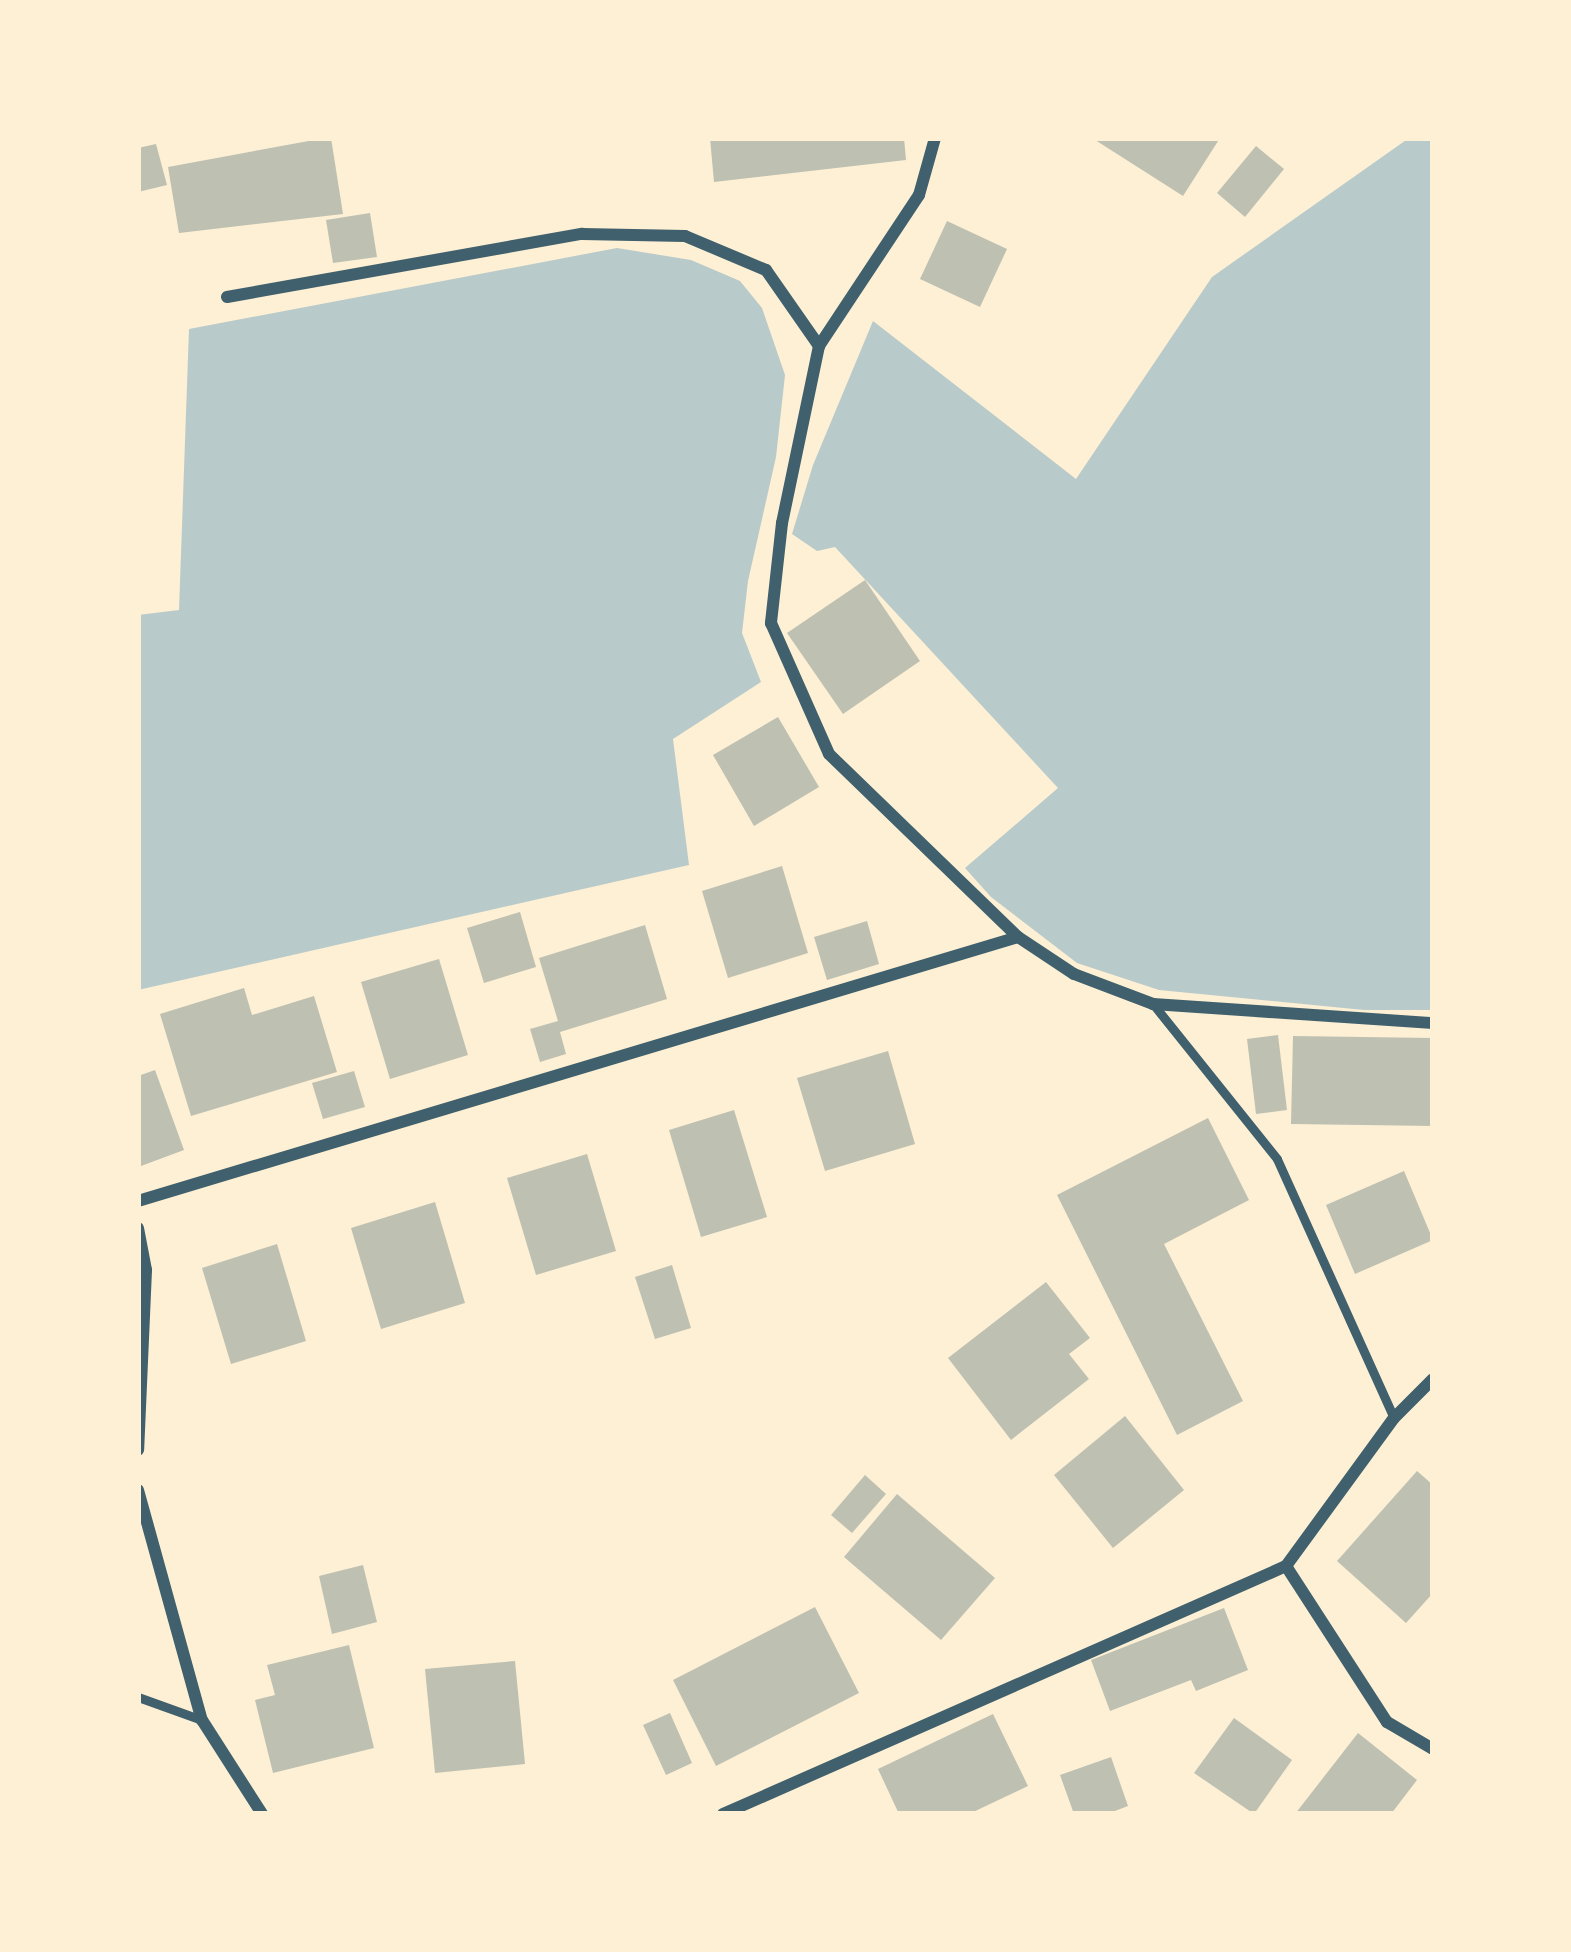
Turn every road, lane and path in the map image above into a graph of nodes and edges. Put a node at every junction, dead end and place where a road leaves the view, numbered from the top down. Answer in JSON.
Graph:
{"nodes":[{"id":1,"x":934,"y":138,"type":"edge"},
{"id":2,"x":227,"y":297,"type":"dead end"},
{"id":3,"x":819,"y":346,"type":"junction"},
{"id":4,"x":1018,"y":938,"type":"junction"},
{"id":5,"x":1154,"y":1004,"type":"junction"},
{"id":6,"x":1433,"y":1023,"type":"edge"},
{"id":7,"x":138,"y":1201,"type":"edge"},
{"id":8,"x":138,"y":1228,"type":"edge"},
{"id":9,"x":1433,"y":1379,"type":"edge"},
{"id":10,"x":1394,"y":1418,"type":"junction"},
{"id":11,"x":138,"y":1450,"type":"edge"},
{"id":12,"x":138,"y":1490,"type":"edge"},
{"id":13,"x":1286,"y":1566,"type":"junction"},
{"id":14,"x":138,"y":1697,"type":"edge"},
{"id":15,"x":202,"y":1720,"type":"junction"},
{"id":16,"x":1433,"y":1749,"type":"edge"},
{"id":17,"x":262,"y":1814,"type":"edge"},
{"id":18,"x":723,"y":1814,"type":"edge"}],
"edges":[{"from":1,"to":3,"type":"street"},
{"from":2,"to":3,"type":"street"},
{"from":3,"to":4,"type":"street"},
{"from":4,"to":5,"type":"street"},
{"from":4,"to":7,"type":"street"},
{"from":5,"to":6,"type":"street"},
{"from":5,"to":10,"type":"lane"},
{"from":8,"to":11,"type":"street"},
{"from":9,"to":10,"type":"street"},
{"from":10,"to":13,"type":"street"},
{"from":12,"to":15,"type":"street"},
{"from":13,"to":16,"type":"street"},
{"from":13,"to":18,"type":"street"},
{"from":14,"to":15,"type":"lane"},
{"from":15,"to":17,"type":"street"}]}
